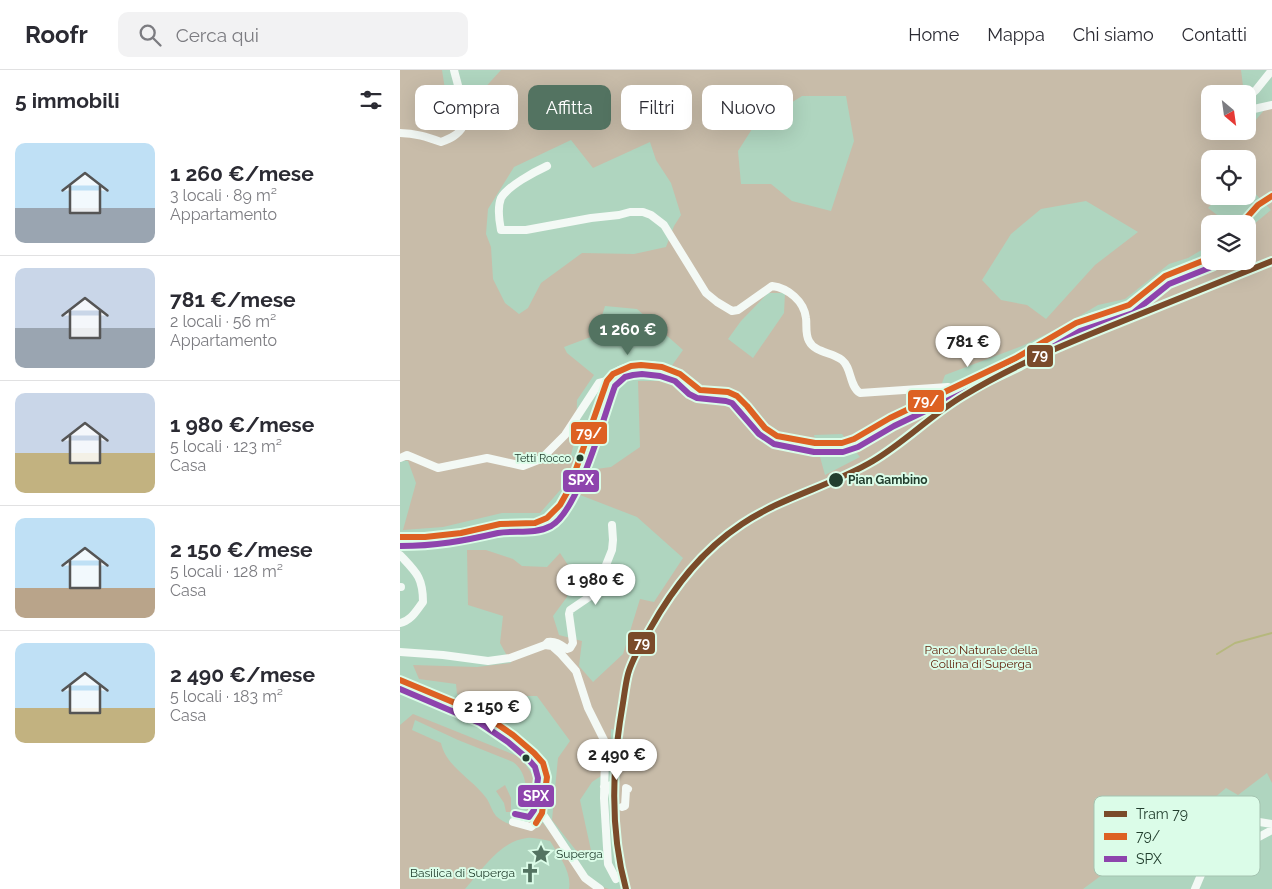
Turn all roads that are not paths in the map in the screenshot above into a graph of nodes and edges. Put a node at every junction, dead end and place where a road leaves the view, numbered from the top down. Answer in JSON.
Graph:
{"nodes":[{"id":1,"x":454,"y":70,"type":"edge"},
{"id":2,"x":1272,"y":70,"type":"edge"},
{"id":3,"x":1256,"y":90,"type":"edge"},
{"id":4,"x":1272,"y":105,"type":"edge"},
{"id":5,"x":1256,"y":109,"type":"edge"},
{"id":6,"x":400,"y":133,"type":"edge"},
{"id":7,"x":547,"y":166,"type":"dead end"},
{"id":8,"x":1272,"y":196,"type":"edge"},
{"id":9,"x":1249,"y":215,"type":"edge"},
{"id":10,"x":1201,"y":263,"type":"edge"},
{"id":11,"x":606,"y":380,"type":"junction"},
{"id":12,"x":957,"y":386,"type":"junction"},
{"id":13,"x":400,"y":458,"type":"edge"},
{"id":14,"x":612,"y":525,"type":"dead end"},
{"id":15,"x":400,"y":537,"type":"edge"},
{"id":16,"x":400,"y":555,"type":"edge"},
{"id":17,"x":400,"y":623,"type":"edge"},
{"id":18,"x":545,"y":646,"type":"junction"},
{"id":19,"x":400,"y":652,"type":"edge"},
{"id":20,"x":400,"y":680,"type":"edge"},
{"id":21,"x":604,"y":786,"type":"junction"},
{"id":22,"x":628,"y":789,"type":"dead end"},
{"id":23,"x":542,"y":813,"type":"junction"},
{"id":24,"x":513,"y":822,"type":"dead end"},
{"id":25,"x":1272,"y":830,"type":"edge"},
{"id":26,"x":1260,"y":837,"type":"edge"},
{"id":27,"x":1201,"y":876,"type":"edge"},
{"id":28,"x":616,"y":878,"type":"dead end"},
{"id":29,"x":600,"y":889,"type":"edge"},
{"id":30,"x":1195,"y":889,"type":"edge"}],
"edges":[{"from":1,"to":6,"type":"street"},
{"from":2,"to":3,"type":"street"},
{"from":4,"to":5,"type":"street"},
{"from":7,"to":12,"type":"street"},
{"from":8,"to":9,"type":"street"},
{"from":10,"to":12,"type":"street"},
{"from":11,"to":12,"type":"street"},
{"from":11,"to":13,"type":"street"},
{"from":11,"to":15,"type":"street"},
{"from":14,"to":18,"type":"street"},
{"from":16,"to":17,"type":"street"},
{"from":18,"to":19,"type":"street"},
{"from":18,"to":21,"type":"street"},
{"from":20,"to":23,"type":"street"},
{"from":21,"to":22,"type":"street"},
{"from":21,"to":28,"type":"street"},
{"from":23,"to":24,"type":"street"},
{"from":23,"to":29,"type":"street"},
{"from":25,"to":26,"type":"street"},
{"from":27,"to":30,"type":"street"}]}
